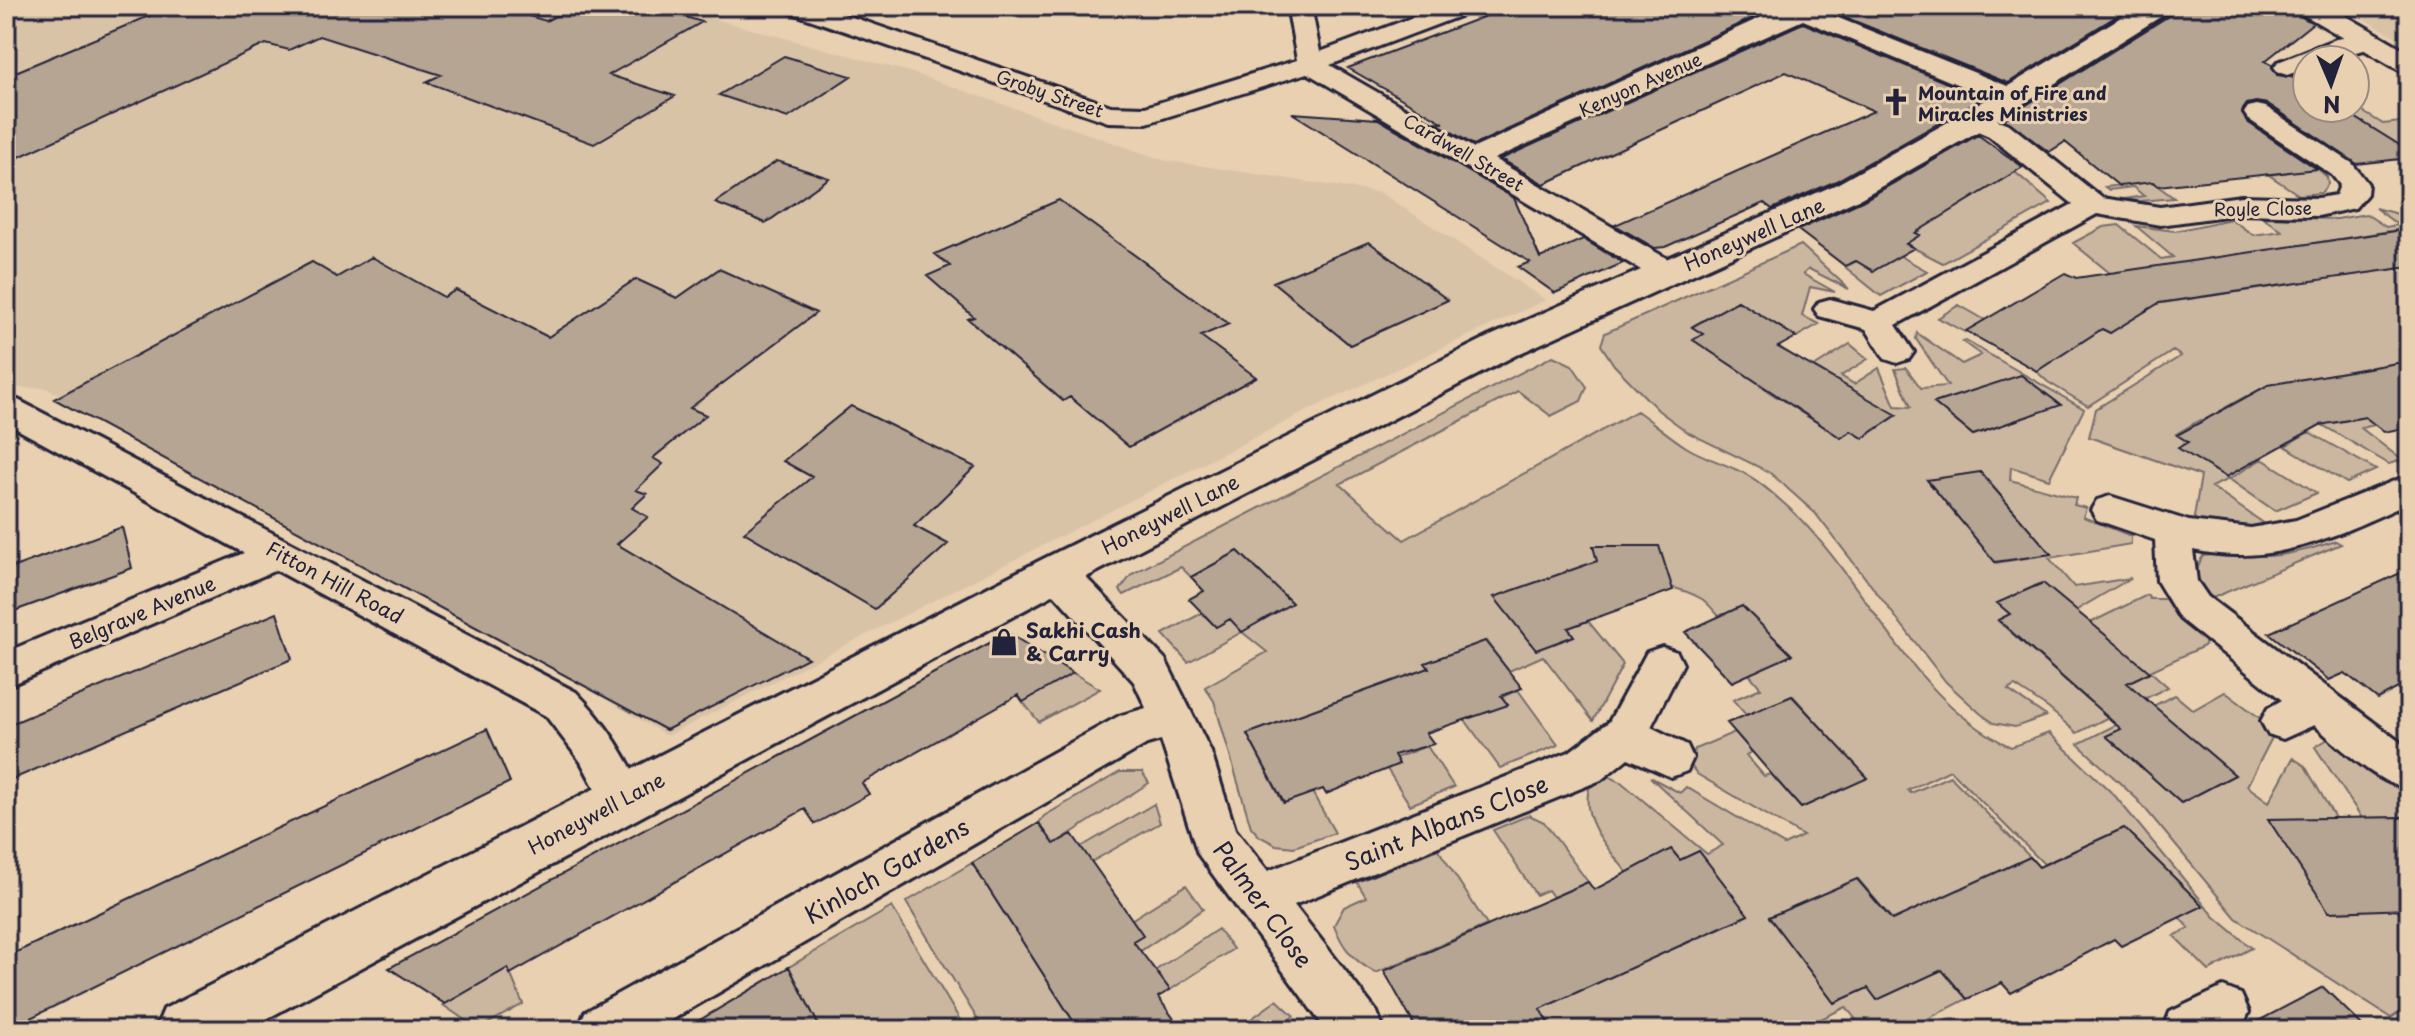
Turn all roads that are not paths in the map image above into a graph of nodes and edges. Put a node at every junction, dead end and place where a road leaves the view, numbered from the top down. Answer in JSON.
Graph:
{"nodes":[{"id":1,"x":794,"y":6,"type":"edge"},
{"id":2,"x":1295,"y":6,"type":"edge"},
{"id":3,"x":1465,"y":6,"type":"edge"},
{"id":4,"x":2158,"y":6,"type":"edge"},
{"id":5,"x":2309,"y":6,"type":"edge"},
{"id":6,"x":1808,"y":8,"type":"edge"},
{"id":7,"x":2370,"y":41,"type":"junction"},
{"id":8,"x":1310,"y":64,"type":"junction"},
{"id":9,"x":2409,"y":64,"type":"edge"},
{"id":10,"x":2287,"y":67,"type":"dead end"},
{"id":11,"x":1993,"y":108,"type":"junction"},
{"id":12,"x":2257,"y":113,"type":"dead end"},
{"id":13,"x":2301,"y":142,"type":"junction"},
{"id":14,"x":2272,"y":145,"type":"dead end"},
{"id":15,"x":1474,"y":158,"type":"junction"},
{"id":16,"x":2093,"y":205,"type":"junction"},
{"id":17,"x":1669,"y":273,"type":"junction"},
{"id":18,"x":1830,"y":309,"type":"dead end"},
{"id":19,"x":1878,"y":322,"type":"junction"},
{"id":20,"x":1897,"y":352,"type":"dead end"},
{"id":21,"x":6,"y":408,"type":"edge"},
{"id":22,"x":2409,"y":488,"type":"edge"},
{"id":23,"x":2110,"y":510,"type":"dead end"},
{"id":24,"x":2174,"y":532,"type":"junction"},
{"id":25,"x":276,"y":550,"type":"junction"},
{"id":26,"x":1057,"y":572,"type":"junction"},
{"id":27,"x":1662,"y":664,"type":"dead end"},
{"id":28,"x":6,"y":670,"type":"edge"},
{"id":29,"x":1173,"y":719,"type":"junction"},
{"id":30,"x":1625,"y":735,"type":"junction"},
{"id":31,"x":1671,"y":758,"type":"dead end"},
{"id":32,"x":2402,"y":769,"type":"dead end"},
{"id":33,"x":624,"y":799,"type":"junction"},
{"id":34,"x":1259,"y":897,"type":"junction"},
{"id":35,"x":185,"y":1030,"type":"edge"},
{"id":36,"x":604,"y":1030,"type":"edge"},
{"id":37,"x":1358,"y":1030,"type":"edge"}],
"edges":[{"from":1,"to":8,"type":"street","name":"Groby Street"},
{"from":2,"to":8,"type":"street"},
{"from":3,"to":8,"type":"street","name":"Groby Street"},
{"from":4,"to":11,"type":"main road","name":"Honeywell Lane"},
{"from":5,"to":7,"type":"main road"},
{"from":6,"to":11,"type":"street","name":"Royle Close"},
{"from":6,"to":15,"type":"street","name":"Kenyon Avenue"},
{"from":7,"to":9,"type":"main road"},
{"from":7,"to":10,"type":"street"},
{"from":8,"to":15,"type":"street","name":"Cardwell Street"},
{"from":11,"to":16,"type":"street","name":"Royle Close"},
{"from":11,"to":17,"type":"main road","name":"Honeywell Lane"},
{"from":12,"to":13,"type":"street","name":"Royle Close"},
{"from":13,"to":14,"type":"street"},
{"from":13,"to":16,"type":"street","name":"Royle Close"},
{"from":15,"to":17,"type":"street","name":"Cardwell Street"},
{"from":16,"to":19,"type":"street"},
{"from":17,"to":26,"type":"main road","name":"Honeywell Lane"},
{"from":18,"to":19,"type":"street"},
{"from":19,"to":20,"type":"street"},
{"from":21,"to":25,"type":"street","name":"Fitton Hill Road"},
{"from":22,"to":24,"type":"street"},
{"from":23,"to":24,"type":"street"},
{"from":24,"to":32,"type":"street"},
{"from":25,"to":28,"type":"street","name":"Belgrave Avenue"},
{"from":25,"to":33,"type":"street","name":"Fitton Hill Road"},
{"from":26,"to":29,"type":"street","name":"Palmer Close"},
{"from":26,"to":33,"type":"main road","name":"Honeywell Lane"},
{"from":27,"to":30,"type":"street","name":"Saint Albans Close"},
{"from":29,"to":34,"type":"street","name":"Palmer Close"},
{"from":29,"to":36,"type":"street","name":"Kinloch Gardens"},
{"from":30,"to":31,"type":"street"},
{"from":30,"to":34,"type":"street","name":"Saint Albans Close"},
{"from":33,"to":35,"type":"main road","name":"Honeywell Lane"},
{"from":34,"to":37,"type":"street","name":"Palmer Close"}]}
